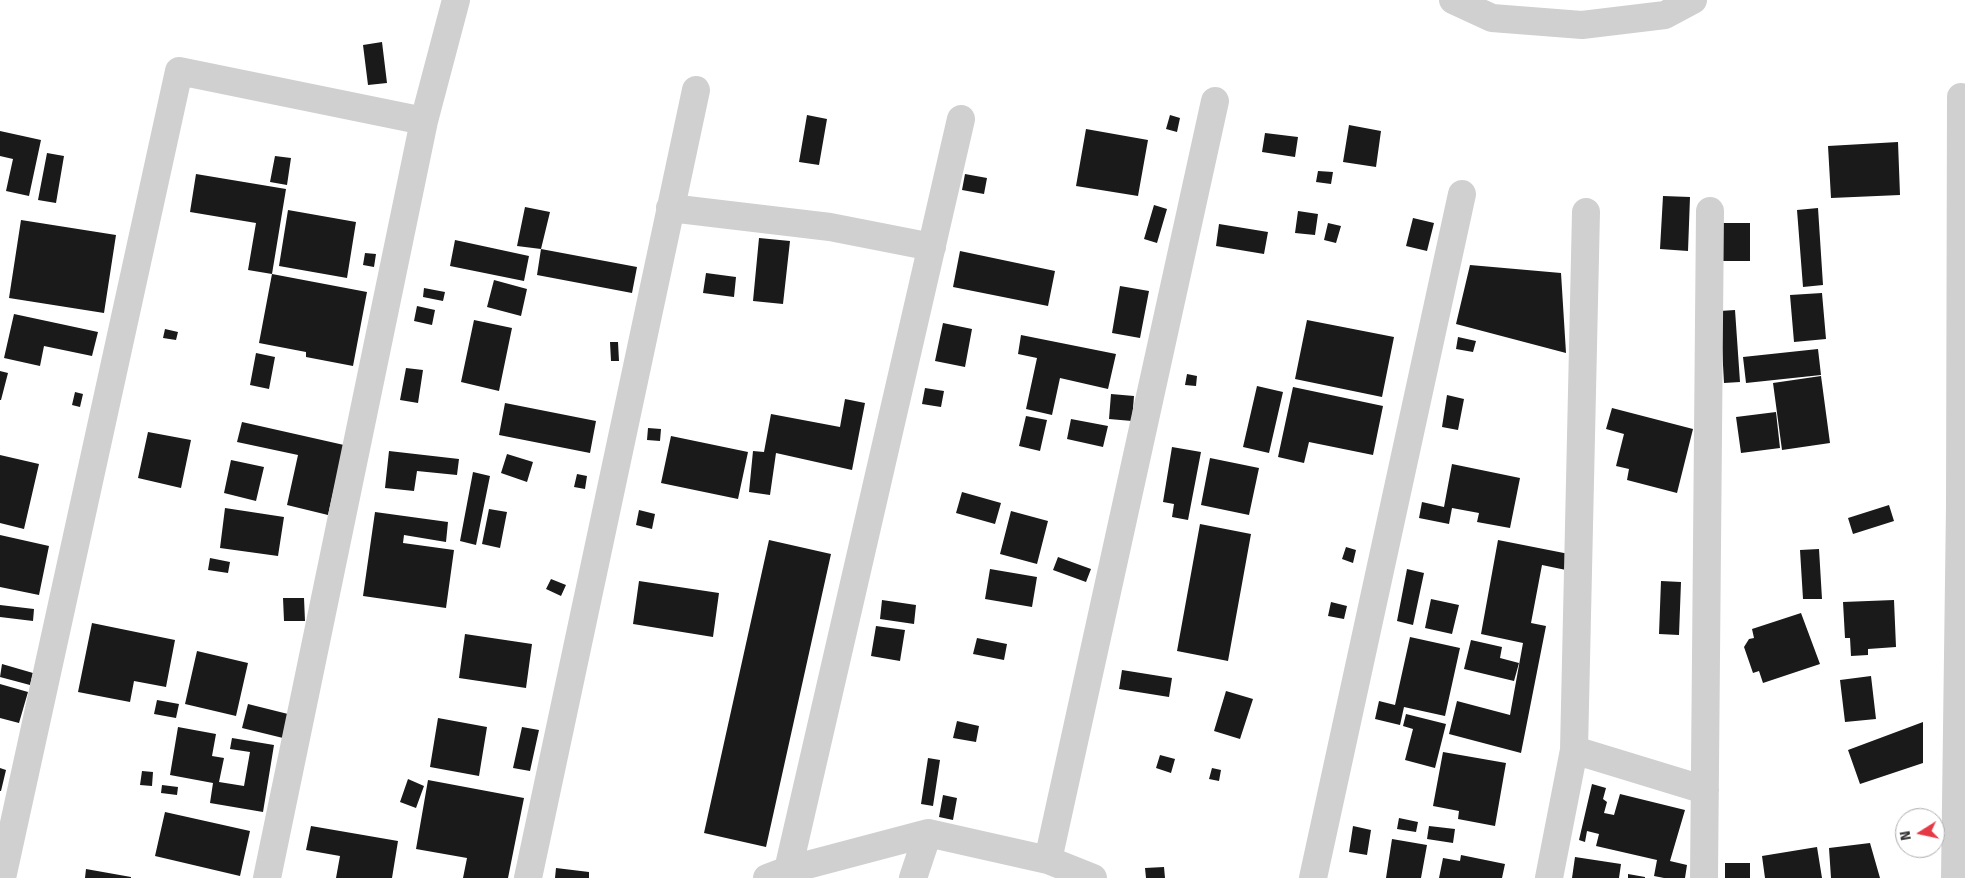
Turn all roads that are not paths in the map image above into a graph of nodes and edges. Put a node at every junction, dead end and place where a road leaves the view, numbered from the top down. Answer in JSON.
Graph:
{"nodes":[{"id":1,"x":456,"y":0,"type":"edge"},
{"id":2,"x":1693,"y":0,"type":"edge"},
{"id":3,"x":1460,"y":2,"type":"edge"},
{"id":4,"x":696,"y":90,"type":"dead end"},
{"id":5,"x":1962,"y":97,"type":"dead end"},
{"id":6,"x":1215,"y":101,"type":"dead end"},
{"id":7,"x":961,"y":118,"type":"dead end"},
{"id":8,"x":424,"y":121,"type":"junction"},
{"id":9,"x":1462,"y":194,"type":"dead end"},
{"id":10,"x":670,"y":208,"type":"junction"},
{"id":11,"x":1710,"y":211,"type":"dead end"},
{"id":12,"x":1586,"y":212,"type":"dead end"},
{"id":13,"x":932,"y":247,"type":"junction"},
{"id":14,"x":1963,"y":506,"type":"edge"},
{"id":15,"x":1574,"y":750,"type":"junction"},
{"id":16,"x":1705,"y":790,"type":"junction"},
{"id":17,"x":928,"y":833,"type":"junction"},
{"id":18,"x":1048,"y":860,"type":"junction"},
{"id":19,"x":778,"y":874,"type":"edge"},
{"id":20,"x":2,"y":878,"type":"edge"},
{"id":21,"x":267,"y":878,"type":"edge"},
{"id":22,"x":528,"y":878,"type":"edge"},
{"id":23,"x":914,"y":878,"type":"edge"},
{"id":24,"x":1093,"y":878,"type":"edge"},
{"id":25,"x":1313,"y":878,"type":"edge"},
{"id":26,"x":1549,"y":878,"type":"edge"},
{"id":27,"x":1704,"y":878,"type":"edge"},
{"id":28,"x":1955,"y":878,"type":"edge"}],
"edges":[{"from":1,"to":8,"type":"street"},
{"from":2,"to":3,"type":"street"},
{"from":4,"to":10,"type":"street"},
{"from":5,"to":14,"type":"street"},
{"from":6,"to":18,"type":"street"},
{"from":7,"to":13,"type":"street"},
{"from":8,"to":20,"type":"street"},
{"from":8,"to":21,"type":"street"},
{"from":9,"to":25,"type":"street"},
{"from":10,"to":13,"type":"street"},
{"from":10,"to":22,"type":"street"},
{"from":11,"to":16,"type":"street"},
{"from":12,"to":15,"type":"street"},
{"from":13,"to":19,"type":"street"},
{"from":14,"to":28,"type":"street"},
{"from":15,"to":16,"type":"street"},
{"from":15,"to":26,"type":"street"},
{"from":16,"to":27,"type":"street"},
{"from":17,"to":18,"type":"street"},
{"from":17,"to":19,"type":"street"},
{"from":17,"to":23,"type":"street"},
{"from":18,"to":24,"type":"street"}]}
